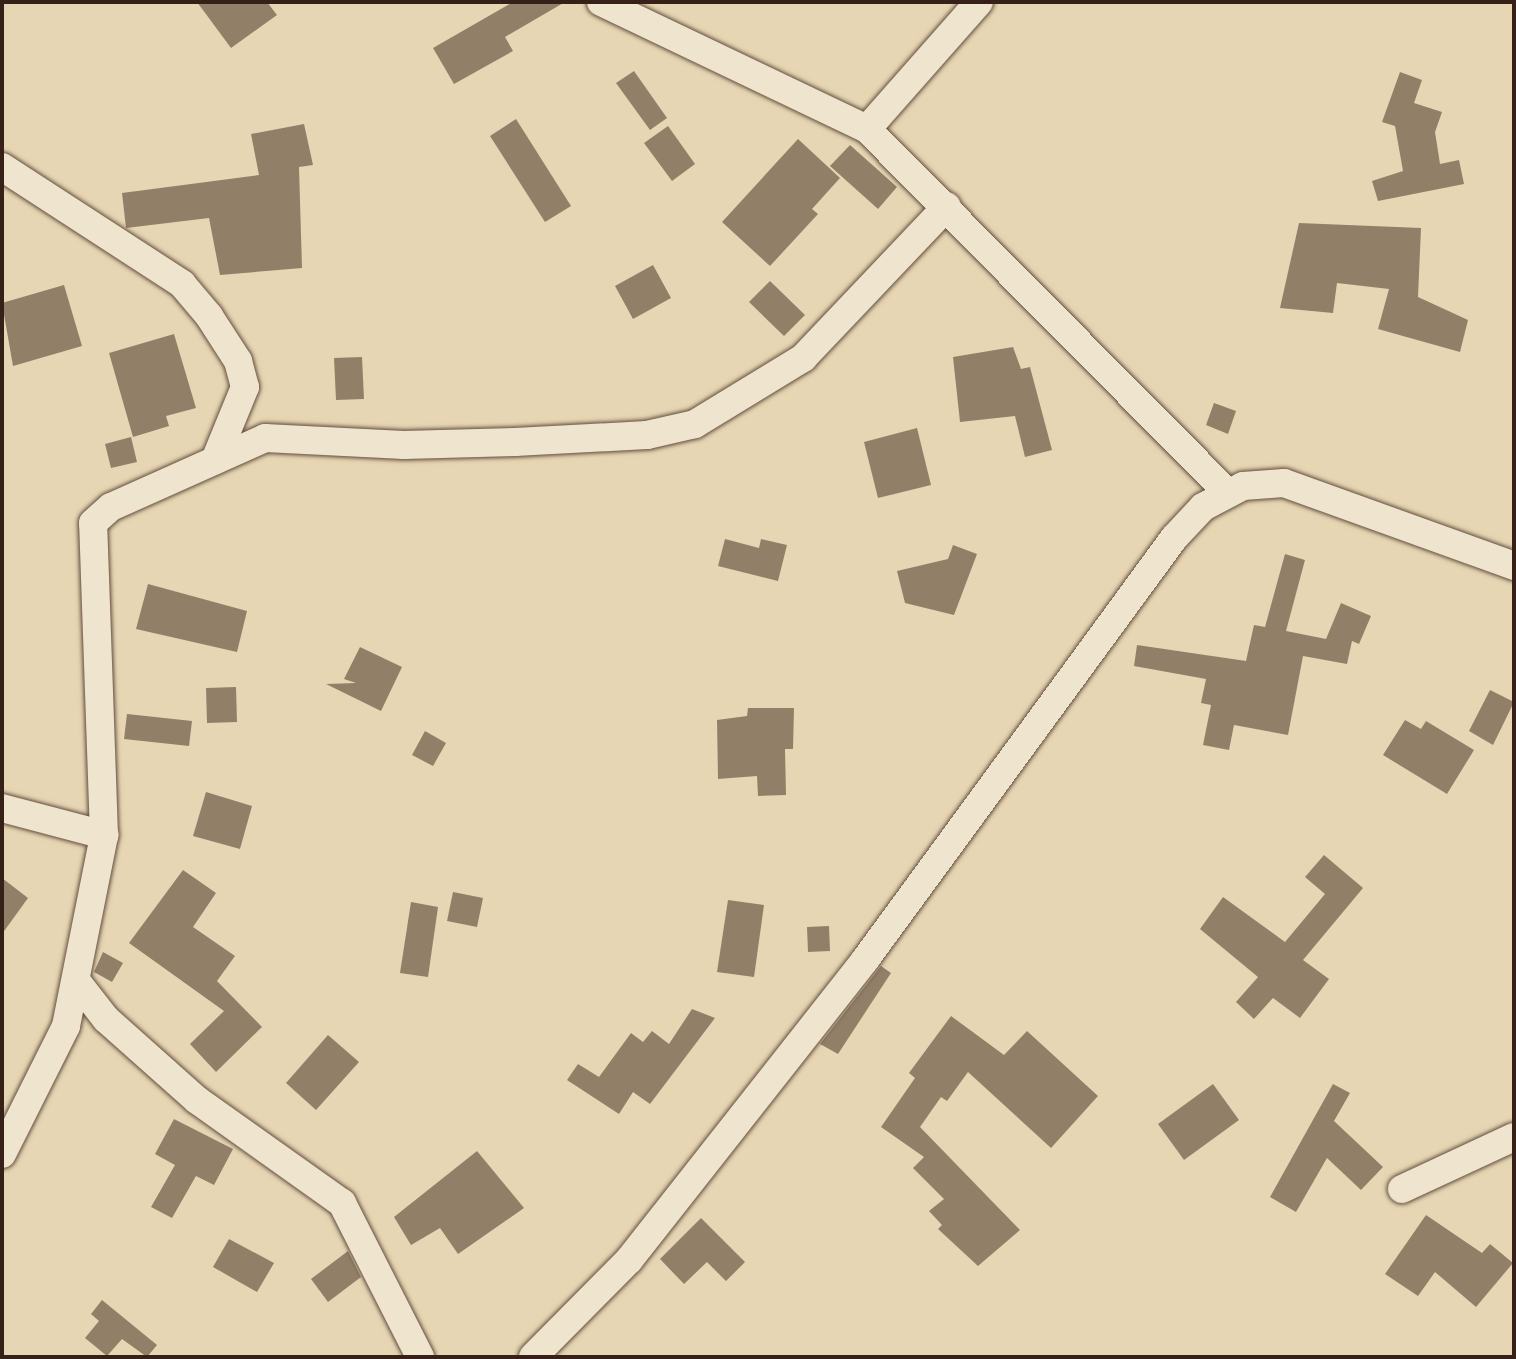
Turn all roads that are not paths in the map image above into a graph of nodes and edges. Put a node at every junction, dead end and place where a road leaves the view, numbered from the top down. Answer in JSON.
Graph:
{"nodes":[{"id":1,"x":601,"y":2,"type":"edge"},
{"id":2,"x":979,"y":2,"type":"edge"},
{"id":3,"x":867,"y":129,"type":"junction"},
{"id":4,"x":2,"y":167,"type":"edge"},
{"id":5,"x":947,"y":206,"type":"junction"},
{"id":6,"x":213,"y":463,"type":"junction"},
{"id":7,"x":1227,"y":492,"type":"junction"},
{"id":8,"x":1514,"y":566,"type":"edge"},
{"id":9,"x":2,"y":808,"type":"edge"},
{"id":10,"x":104,"y":835,"type":"junction"},
{"id":11,"x":78,"y":983,"type":"junction"},
{"id":12,"x":1514,"y":1137,"type":"edge"},
{"id":13,"x":2,"y":1154,"type":"edge"},
{"id":14,"x":1402,"y":1189,"type":"dead end"},
{"id":15,"x":420,"y":1357,"type":"edge"},
{"id":16,"x":533,"y":1357,"type":"edge"}],
"edges":[{"from":1,"to":3,"type":"street"},
{"from":2,"to":3,"type":"street"},
{"from":3,"to":5,"type":"street"},
{"from":4,"to":6,"type":"street"},
{"from":5,"to":6,"type":"street"},
{"from":5,"to":7,"type":"street"},
{"from":6,"to":10,"type":"street"},
{"from":7,"to":8,"type":"street"},
{"from":7,"to":16,"type":"street"},
{"from":9,"to":10,"type":"street"},
{"from":10,"to":11,"type":"street"},
{"from":11,"to":13,"type":"street"},
{"from":11,"to":15,"type":"street"},
{"from":12,"to":14,"type":"street"}]}
